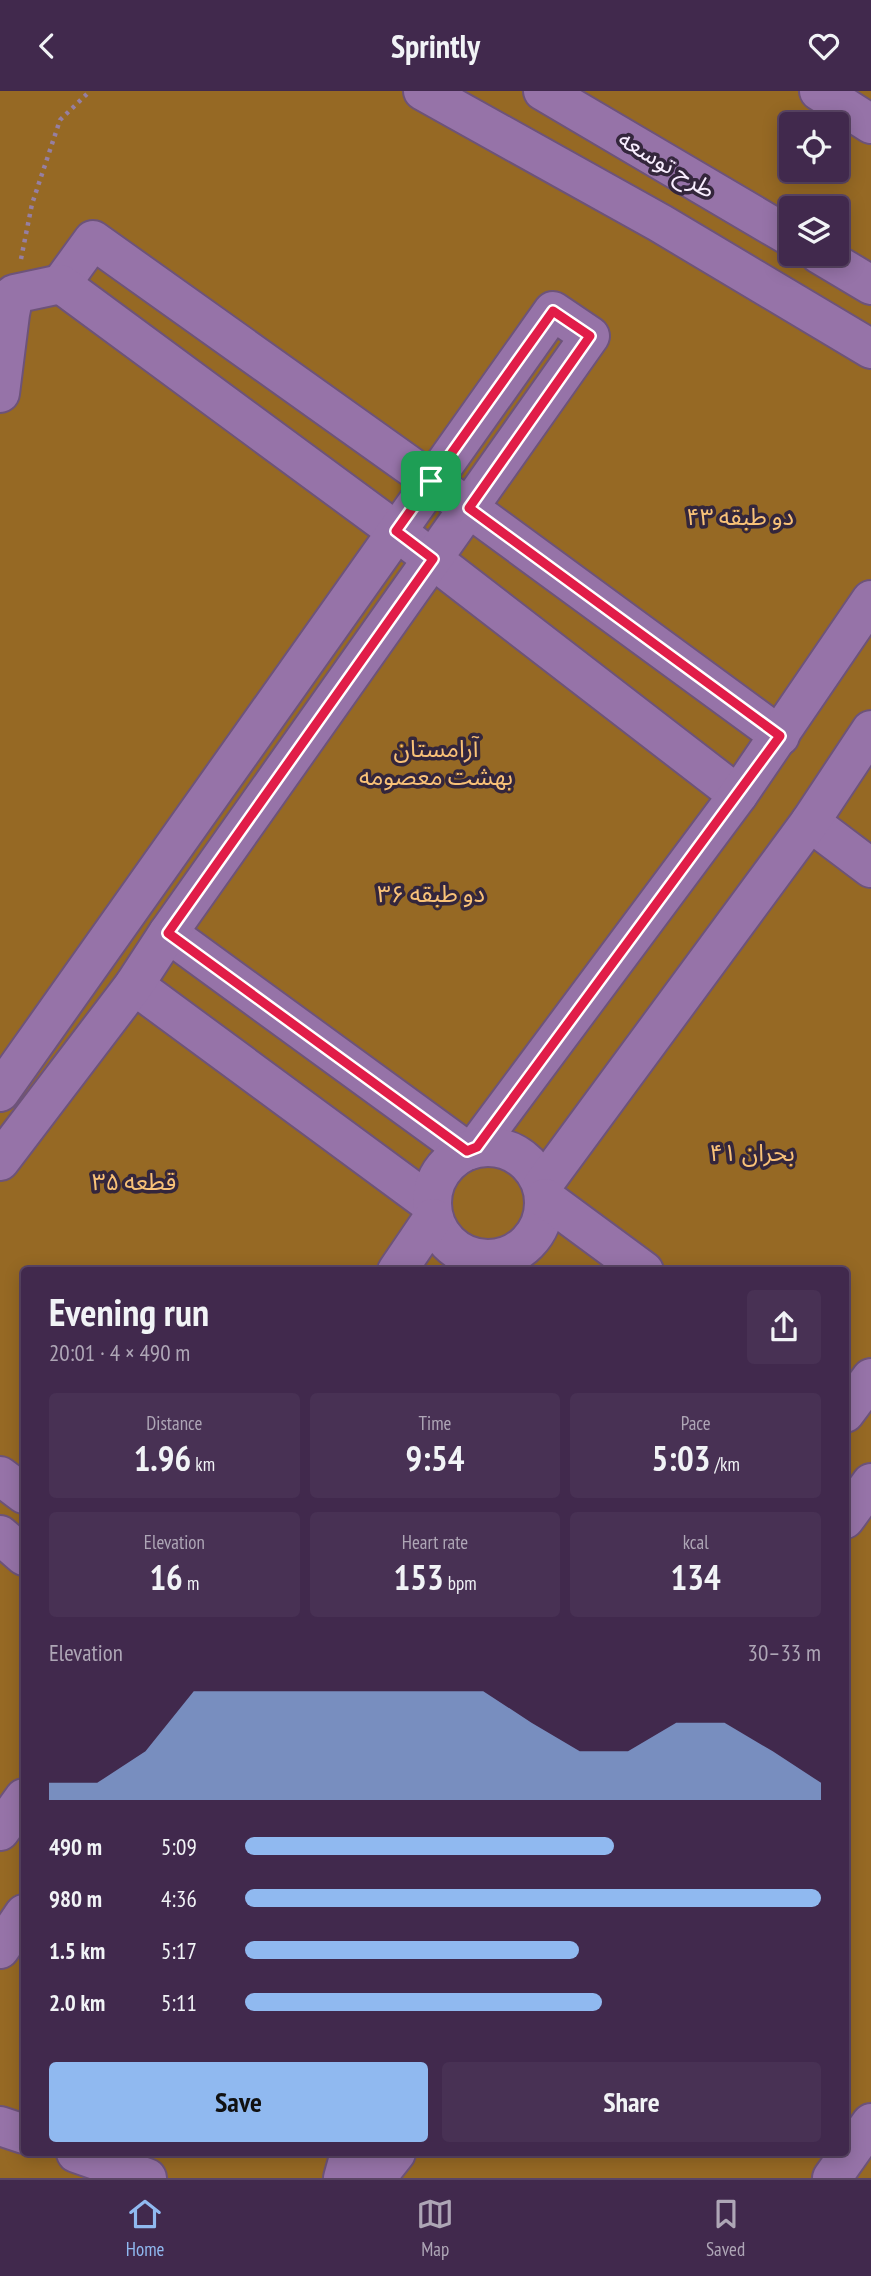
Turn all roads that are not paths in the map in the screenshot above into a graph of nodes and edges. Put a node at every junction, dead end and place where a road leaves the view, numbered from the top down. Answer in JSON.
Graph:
{"nodes":[{"id":1,"x":423,"y":91,"type":"edge"},
{"id":2,"x":543,"y":91,"type":"edge"},
{"id":3,"x":819,"y":91,"type":"edge"},
{"id":4,"x":871,"y":124,"type":"edge"},
{"id":5,"x":779,"y":230,"type":"edge"},
{"id":6,"x":839,"y":266,"type":"edge"},
{"id":7,"x":61,"y":284,"type":"junction"},
{"id":8,"x":871,"y":285,"type":"edge"},
{"id":9,"x":871,"y":349,"type":"edge"},
{"id":10,"x":0,"y":393,"type":"edge"},
{"id":11,"x":431,"y":481,"type":"junction"},
{"id":12,"x":469,"y":508,"type":"junction"},
{"id":13,"x":396,"y":531,"type":"junction"},
{"id":14,"x":433,"y":559,"type":"junction"},
{"id":15,"x":871,"y":600,"type":"edge"},
{"id":16,"x":871,"y":730,"type":"edge"},
{"id":17,"x":780,"y":736,"type":"junction"},
{"id":18,"x":859,"y":773,"type":"edge"},
{"id":19,"x":738,"y":795,"type":"junction"},
{"id":20,"x":810,"y":822,"type":"junction"},
{"id":21,"x":871,"y":868,"type":"edge"},
{"id":22,"x":168,"y":933,"type":"junction"},
{"id":23,"x":134,"y":985,"type":"junction"},
{"id":24,"x":0,"y":1092,"type":"edge"},
{"id":25,"x":472,"y":1149,"type":"junction"},
{"id":26,"x":0,"y":1161,"type":"edge"},
{"id":27,"x":544,"y":1192,"type":"junction"},
{"id":28,"x":432,"y":1211,"type":"junction"},
{"id":29,"x":502,"y":1263,"type":"edge"},
{"id":30,"x":399,"y":1267,"type":"edge"},
{"id":31,"x":640,"y":1267,"type":"edge"},
{"id":32,"x":871,"y":1378,"type":"edge"},
{"id":33,"x":849,"y":1408,"type":"edge"},
{"id":34,"x":0,"y":1476,"type":"edge"},
{"id":35,"x":871,"y":1483,"type":"edge"},
{"id":36,"x":21,"y":1492,"type":"edge"},
{"id":37,"x":854,"y":1524,"type":"edge"},
{"id":38,"x":0,"y":1535,"type":"edge"},
{"id":39,"x":21,"y":1553,"type":"edge"},
{"id":40,"x":21,"y":1802,"type":"edge"},
{"id":41,"x":0,"y":1831,"type":"edge"},
{"id":42,"x":21,"y":1918,"type":"edge"},
{"id":43,"x":0,"y":1949,"type":"edge"},
{"id":44,"x":871,"y":2123,"type":"edge"},
{"id":45,"x":0,"y":2126,"type":"edge"},
{"id":46,"x":21,"y":2133,"type":"edge"},
{"id":47,"x":849,"y":2154,"type":"edge"},
{"id":48,"x":85,"y":2156,"type":"edge"},
{"id":49,"x":349,"y":2156,"type":"edge"},
{"id":50,"x":394,"y":2156,"type":"edge"},
{"id":51,"x":848,"y":2156,"type":"edge"},
{"id":52,"x":147,"y":2178,"type":"edge"},
{"id":53,"x":343,"y":2178,"type":"edge"},
{"id":54,"x":376,"y":2178,"type":"edge"},
{"id":55,"x":832,"y":2178,"type":"edge"}],
"edges":[{"from":1,"to":9,"type":"lane"},
{"from":2,"to":5,"type":"lane","name":"طرح توسعه"},
{"from":3,"to":4,"type":"lane"},
{"from":6,"to":8,"type":"lane"},
{"from":7,"to":10,"type":"lane"},
{"from":7,"to":11,"type":"lane"},
{"from":7,"to":13,"type":"lane"},
{"from":11,"to":12,"type":"lane"},
{"from":11,"to":12,"type":"lane"},
{"from":11,"to":13,"type":"lane"},
{"from":12,"to":14,"type":"lane"},
{"from":12,"to":17,"type":"lane"},
{"from":13,"to":14,"type":"lane"},
{"from":13,"to":24,"type":"lane"},
{"from":14,"to":19,"type":"lane"},
{"from":14,"to":22,"type":"lane"},
{"from":15,"to":17,"type":"lane"},
{"from":16,"to":18,"type":"lane"},
{"from":17,"to":19,"type":"lane"},
{"from":18,"to":20,"type":"lane"},
{"from":19,"to":25,"type":"lane"},
{"from":20,"to":21,"type":"lane"},
{"from":20,"to":27,"type":"lane"},
{"from":22,"to":23,"type":"lane"},
{"from":22,"to":25,"type":"lane"},
{"from":23,"to":26,"type":"lane"},
{"from":23,"to":28,"type":"lane"},
{"from":25,"to":27,"type":"lane"},
{"from":25,"to":28,"type":"lane"},
{"from":27,"to":29,"type":"lane"},
{"from":27,"to":31,"type":"lane"},
{"from":28,"to":29,"type":"lane"},
{"from":28,"to":30,"type":"lane"},
{"from":32,"to":33,"type":"lane"},
{"from":34,"to":36,"type":"lane"},
{"from":35,"to":37,"type":"lane"},
{"from":38,"to":39,"type":"lane"},
{"from":40,"to":41,"type":"lane"},
{"from":42,"to":43,"type":"lane"},
{"from":44,"to":47,"type":"lane"},
{"from":45,"to":46,"type":"lane"},
{"from":48,"to":52,"type":"lane"},
{"from":49,"to":53,"type":"lane"},
{"from":50,"to":54,"type":"lane"},
{"from":51,"to":55,"type":"lane"}]}
